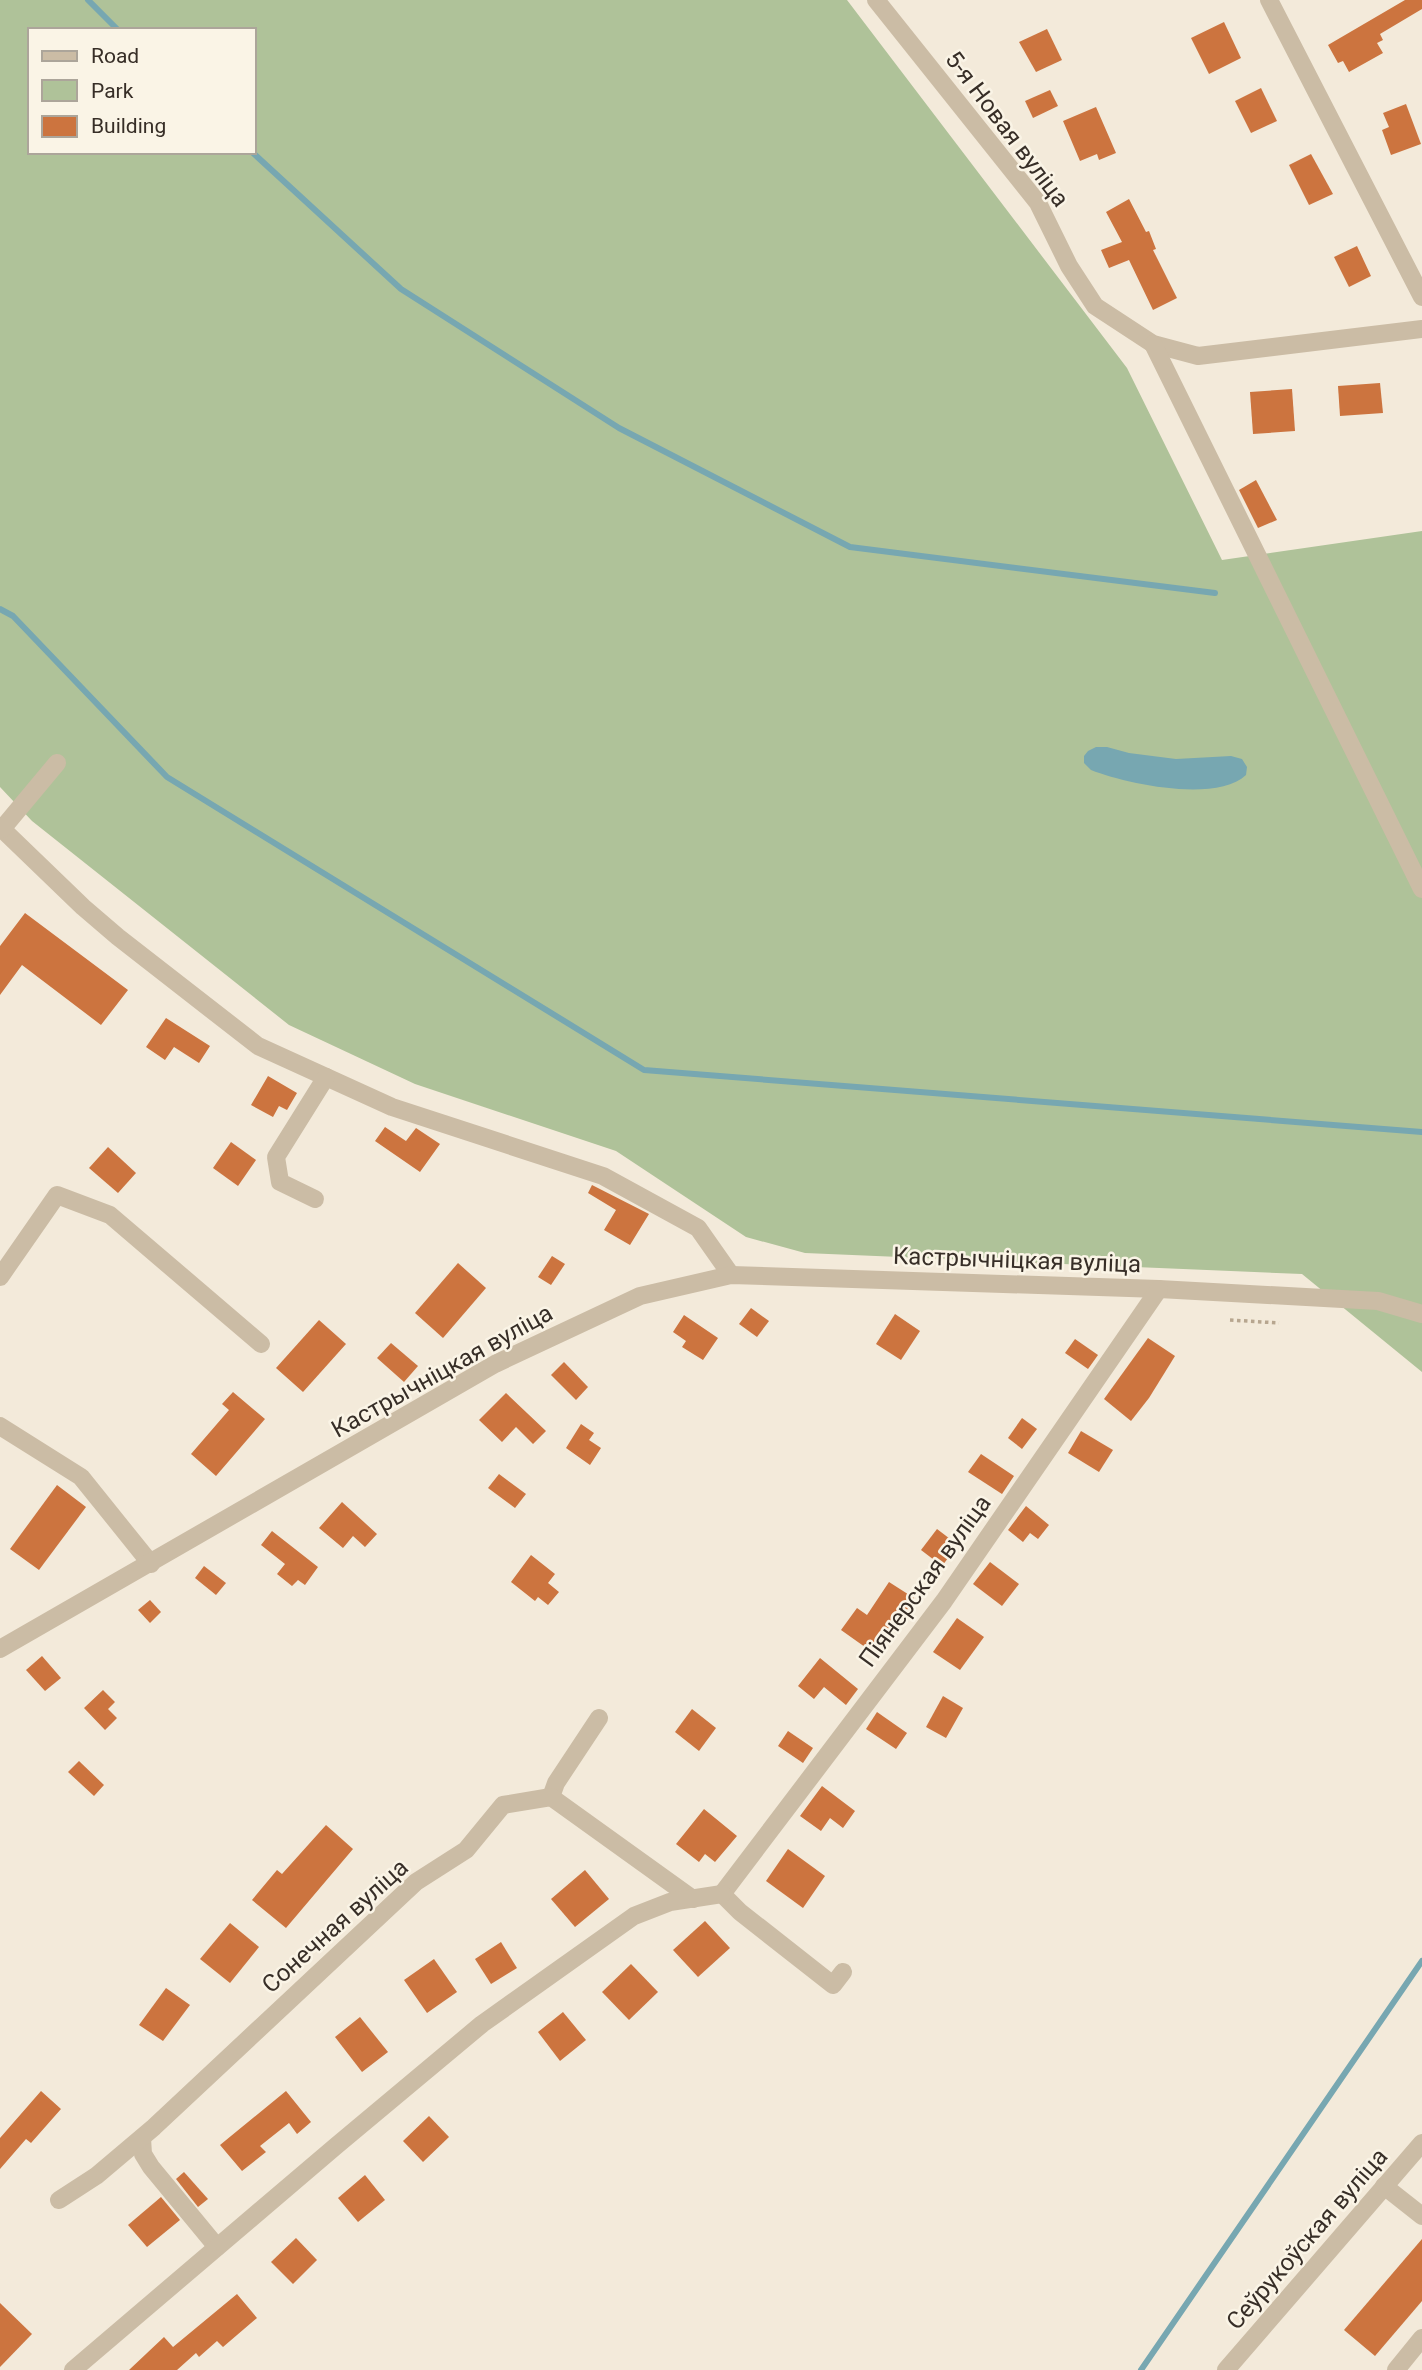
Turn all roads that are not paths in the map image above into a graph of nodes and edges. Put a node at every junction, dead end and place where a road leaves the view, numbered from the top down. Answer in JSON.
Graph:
{"nodes":[{"id":1,"x":876,"y":0,"type":"edge"},
{"id":2,"x":1269,"y":0,"type":"edge"},
{"id":3,"x":1422,"y":297,"type":"edge"},
{"id":4,"x":1422,"y":329,"type":"edge"},
{"id":5,"x":1153,"y":344,"type":"junction"},
{"id":6,"x":57,"y":763,"type":"dead end"},
{"id":7,"x":1,"y":828,"type":"edge"},
{"id":8,"x":1422,"y":889,"type":"edge"},
{"id":9,"x":326,"y":1077,"type":"junction"},
{"id":10,"x":314,"y":1199,"type":"dead end"},
{"id":11,"x":731,"y":1275,"type":"junction"},
{"id":12,"x":0,"y":1277,"type":"edge"},
{"id":13,"x":1159,"y":1289,"type":"junction"},
{"id":14,"x":1422,"y":1314,"type":"edge"},
{"id":15,"x":261,"y":1344,"type":"dead end"},
{"id":16,"x":0,"y":1426,"type":"edge"},
{"id":17,"x":151,"y":1564,"type":"junction"},
{"id":18,"x":0,"y":1649,"type":"edge"},
{"id":19,"x":599,"y":1718,"type":"dead end"},
{"id":20,"x":551,"y":1797,"type":"junction"},
{"id":21,"x":722,"y":1894,"type":"junction"},
{"id":22,"x":693,"y":1899,"type":"junction"},
{"id":23,"x":843,"y":1972,"type":"dead end"},
{"id":24,"x":142,"y":2138,"type":"junction"},
{"id":25,"x":1422,"y":2143,"type":"edge"},
{"id":26,"x":1384,"y":2186,"type":"junction"},
{"id":27,"x":60,"y":2200,"type":"dead end"},
{"id":28,"x":1422,"y":2216,"type":"edge"},
{"id":29,"x":218,"y":2247,"type":"junction"},
{"id":30,"x":1422,"y":2339,"type":"edge"},
{"id":31,"x":1230,"y":2369,"type":"edge"},
{"id":32,"x":74,"y":2370,"type":"edge"},
{"id":33,"x":1396,"y":2370,"type":"edge"}],
"edges":[{"from":1,"to":5,"type":"street","name":"5-я Новая вуліца"},
{"from":2,"to":3,"type":"street"},
{"from":4,"to":5,"type":"street"},
{"from":5,"to":8,"type":"street"},
{"from":6,"to":7,"type":"street"},
{"from":7,"to":9,"type":"street"},
{"from":9,"to":10,"type":"street"},
{"from":9,"to":11,"type":"street"},
{"from":11,"to":13,"type":"street","name":"Кастрычніцкая вуліца"},
{"from":11,"to":17,"type":"street","name":"Кастрычніцкая вуліца"},
{"from":12,"to":15,"type":"street"},
{"from":13,"to":14,"type":"street","name":"Кастрычніцкая вуліца"},
{"from":13,"to":21,"type":"street","name":"Піянерская вуліца"},
{"from":16,"to":17,"type":"street"},
{"from":17,"to":18,"type":"street","name":"Кастрычніцкая вуліца"},
{"from":19,"to":20,"type":"street"},
{"from":20,"to":22,"type":"street"},
{"from":20,"to":24,"type":"street","name":"Сонечная вуліца"},
{"from":21,"to":22,"type":"street"},
{"from":21,"to":23,"type":"street"},
{"from":22,"to":29,"type":"street"},
{"from":24,"to":27,"type":"street","name":"Сонечная вуліца"},
{"from":24,"to":29,"type":"street"},
{"from":25,"to":26,"type":"street","name":"Сеўрукоўская вуліца"},
{"from":26,"to":28,"type":"street"},
{"from":26,"to":31,"type":"street","name":"Сеўрукоўская вуліца"},
{"from":29,"to":32,"type":"street"},
{"from":30,"to":33,"type":"street"}]}
